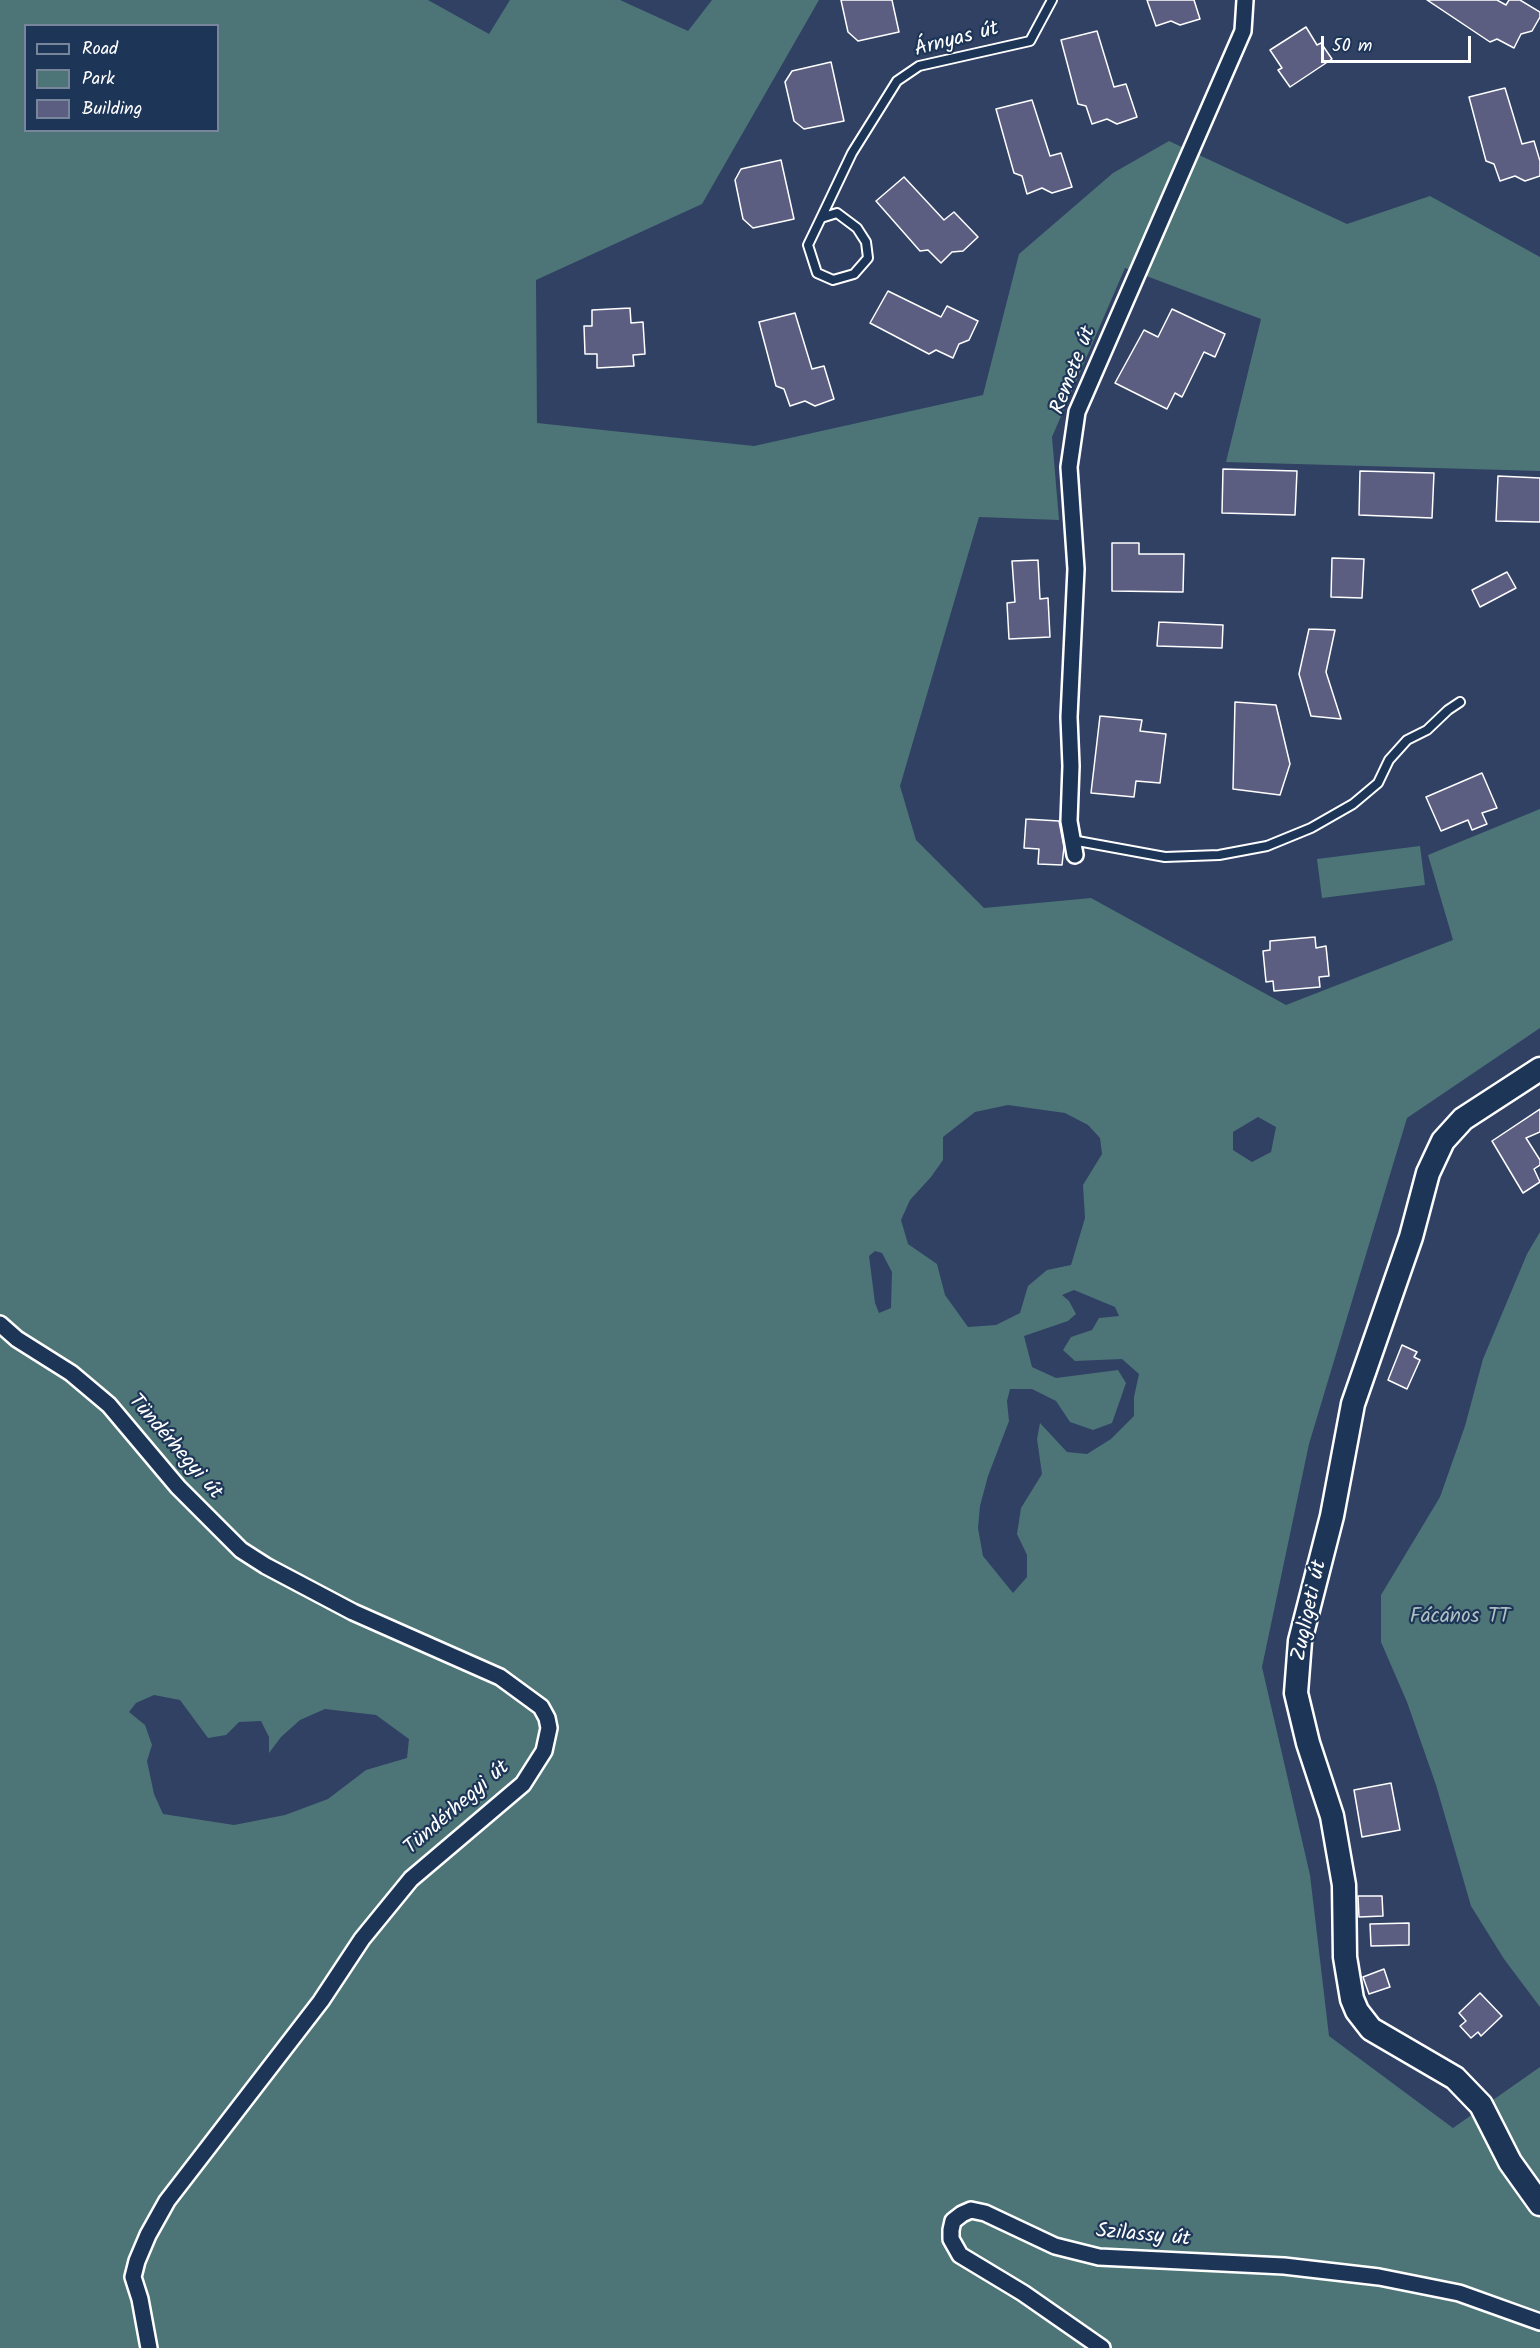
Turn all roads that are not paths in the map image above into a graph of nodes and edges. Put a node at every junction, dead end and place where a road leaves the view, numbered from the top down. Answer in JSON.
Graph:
{"nodes":[{"id":1,"x":1052,"y":0,"type":"edge"},
{"id":2,"x":1245,"y":0,"type":"edge"},
{"id":3,"x":821,"y":218,"type":"junction"},
{"id":4,"x":1460,"y":702,"type":"dead end"},
{"id":5,"x":1074,"y":848,"type":"joint"},
{"id":6,"x":1540,"y":1069,"type":"edge"},
{"id":7,"x":0,"y":1324,"type":"edge"},
{"id":8,"x":1540,"y":2204,"type":"edge"},
{"id":9,"x":1540,"y":2322,"type":"edge"},
{"id":10,"x":149,"y":2348,"type":"edge"},
{"id":11,"x":1102,"y":2348,"type":"edge"}],
"edges":[{"from":1,"to":3,"type":"lane","name":"Árnyas út"},
{"from":2,"to":5,"type":"street","name":"Remete út"},
{"from":3,"to":3,"type":"lane","name":"Árnyas út"},
{"from":4,"to":5,"type":"lane"},
{"from":6,"to":8,"type":"street","name":"Zugligeti út"},
{"from":7,"to":10,"type":"street","name":"Tündérhegyi út"},
{"from":9,"to":11,"type":"street","name":"Szilassy út"}]}
